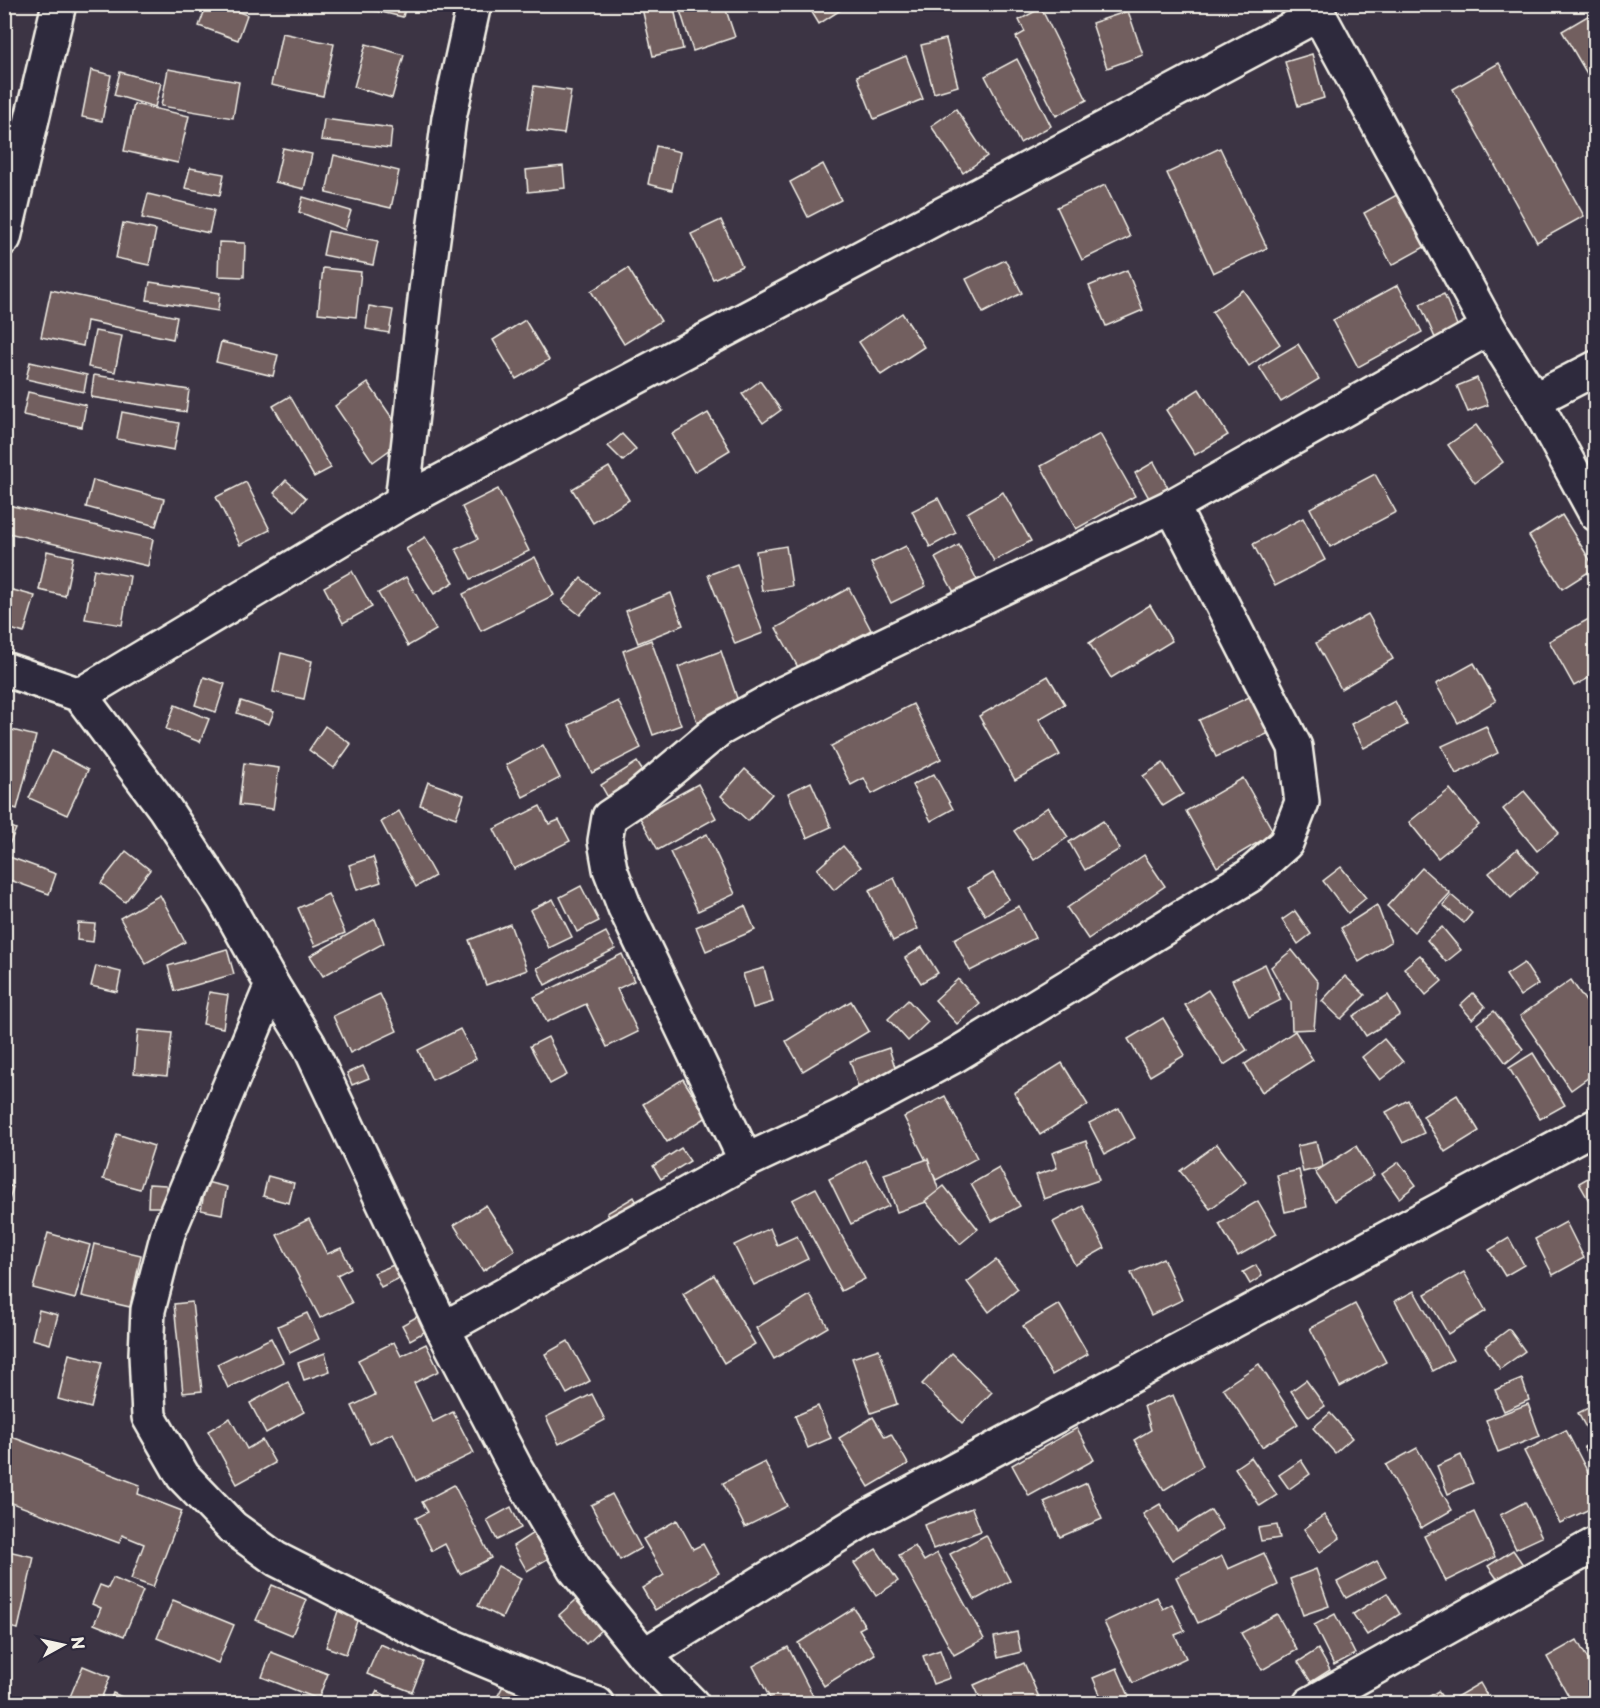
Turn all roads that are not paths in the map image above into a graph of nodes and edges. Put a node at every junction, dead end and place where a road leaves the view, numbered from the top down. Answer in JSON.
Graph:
{"nodes":[{"id":1,"x":474,"y":4,"type":"edge"},
{"id":2,"x":56,"y":5,"type":"edge"},
{"id":3,"x":1316,"y":9,"type":"edge"},
{"id":4,"x":4,"y":238,"type":"edge"},
{"id":5,"x":1489,"y":328,"type":"junction"},
{"id":6,"x":1596,"y":368,"type":"edge"},
{"id":7,"x":1534,"y":400,"type":"junction"},
{"id":8,"x":402,"y":502,"type":"junction"},
{"id":9,"x":1172,"y":506,"type":"junction"},
{"id":10,"x":1596,"y":514,"type":"edge"},
{"id":11,"x":4,"y":669,"type":"edge"},
{"id":12,"x":80,"y":695,"type":"junction"},
{"id":13,"x":272,"y":985,"type":"junction"},
{"id":14,"x":1596,"y":1126,"type":"edge"},
{"id":15,"x":746,"y":1161,"type":"junction"},
{"id":16,"x":443,"y":1329,"type":"junction"},
{"id":17,"x":1596,"y":1544,"type":"edge"},
{"id":18,"x":644,"y":1655,"type":"junction"},
{"id":19,"x":597,"y":1704,"type":"edge"},
{"id":20,"x":692,"y":1704,"type":"edge"},
{"id":21,"x":1310,"y":1704,"type":"edge"}],
"edges":[{"from":1,"to":8,"type":"street"},
{"from":2,"to":4,"type":"street"},
{"from":3,"to":5,"type":"street"},
{"from":3,"to":8,"type":"street"},
{"from":5,"to":7,"type":"street"},
{"from":5,"to":9,"type":"street"},
{"from":6,"to":7,"type":"street"},
{"from":7,"to":10,"type":"street"},
{"from":8,"to":12,"type":"street"},
{"from":9,"to":15,"type":"street"},
{"from":9,"to":15,"type":"street"},
{"from":11,"to":12,"type":"street"},
{"from":12,"to":13,"type":"street"},
{"from":13,"to":16,"type":"street"},
{"from":13,"to":19,"type":"street"},
{"from":14,"to":18,"type":"street"},
{"from":15,"to":16,"type":"street"},
{"from":16,"to":18,"type":"street"},
{"from":17,"to":21,"type":"street"},
{"from":18,"to":20,"type":"street"}]}
